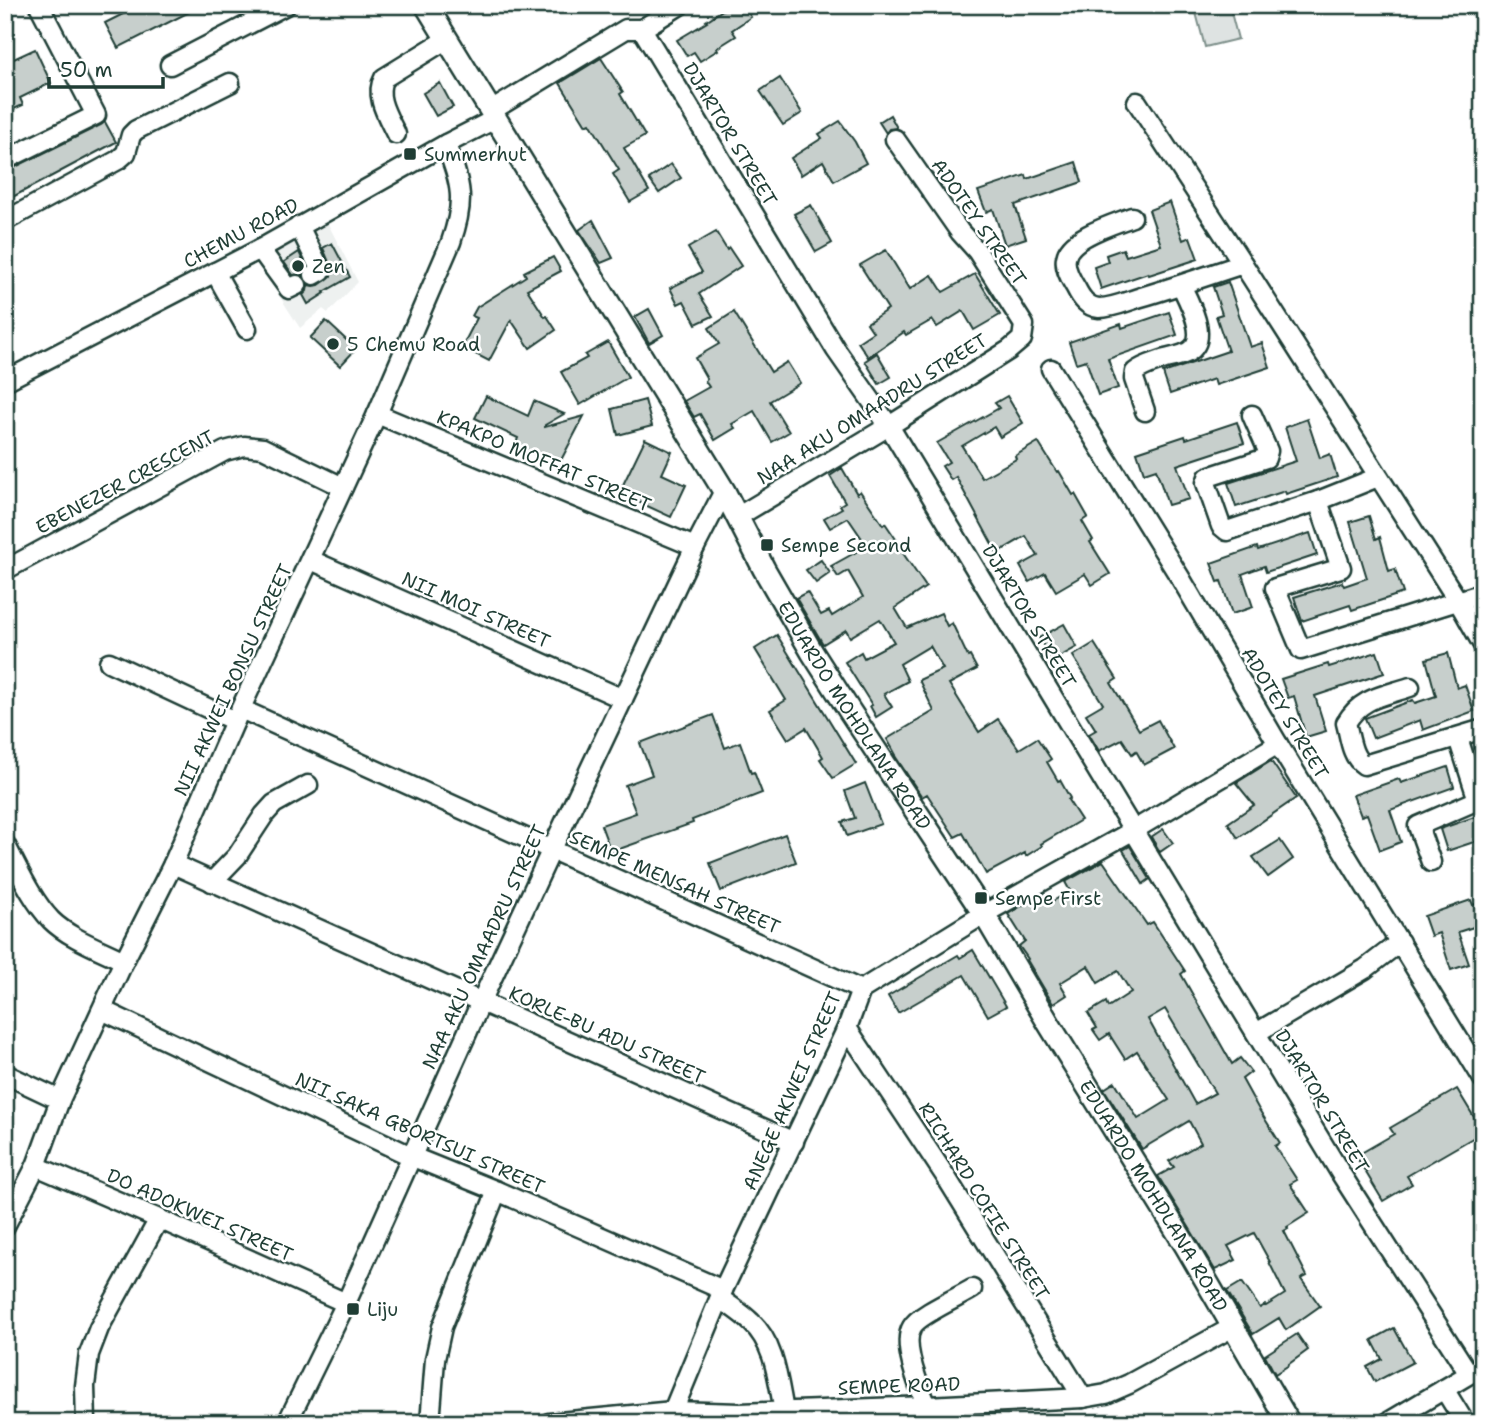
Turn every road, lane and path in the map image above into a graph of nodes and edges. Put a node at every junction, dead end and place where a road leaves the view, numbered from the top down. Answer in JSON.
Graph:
{"nodes":[{"id":1,"x":38,"y":5,"type":"edge"},
{"id":2,"x":286,"y":5,"type":"edge"},
{"id":3,"x":426,"y":5,"type":"edge"},
{"id":4,"x":680,"y":5,"type":"edge"},
{"id":5,"x":642,"y":29,"type":"junction"},
{"id":6,"x":447,"y":40,"type":"junction"},
{"id":7,"x":170,"y":65,"type":"dead end"},
{"id":8,"x":230,"y":83,"type":"dead end"},
{"id":9,"x":1137,"y":102,"type":"dead end"},
{"id":10,"x":493,"y":115,"type":"junction"},
{"id":11,"x":396,"y":134,"type":"dead end"},
{"id":12,"x":895,"y":139,"type":"dead end"},
{"id":13,"x":446,"y":144,"type":"junction"},
{"id":14,"x":5,"y":160,"type":"edge"},
{"id":15,"x":1132,"y":217,"type":"dead end"},
{"id":16,"x":5,"y":221,"type":"edge"},
{"id":17,"x":299,"y":226,"type":"junction"},
{"id":18,"x":260,"y":249,"type":"junction"},
{"id":19,"x":1243,"y":264,"type":"junction"},
{"id":20,"x":215,"y":272,"type":"junction"},
{"id":21,"x":314,"y":275,"type":"dead end"},
{"id":22,"x":297,"y":285,"type":"dead end"},
{"id":23,"x":1181,"y":285,"type":"junction"},
{"id":24,"x":247,"y":329,"type":"dead end"},
{"id":25,"x":1024,"y":332,"type":"joint"},
{"id":26,"x":1051,"y":369,"type":"dead end"},
{"id":27,"x":5,"y":381,"type":"edge"},
{"id":28,"x":1145,"y":411,"type":"dead end"},
{"id":29,"x":377,"y":414,"type":"junction"},
{"id":30,"x":1252,"y":415,"type":"dead end"},
{"id":31,"x":889,"y":426,"type":"junction"},
{"id":32,"x":1378,"y":477,"type":"junction"},
{"id":33,"x":342,"y":487,"type":"junction"},
{"id":34,"x":724,"y":491,"type":"junction"},
{"id":35,"x":1318,"y":501,"type":"junction"},
{"id":36,"x":737,"y":517,"type":"junction"},
{"id":37,"x":695,"y":547,"type":"junction"},
{"id":38,"x":311,"y":559,"type":"junction"},
{"id":39,"x":5,"y":570,"type":"edge"},
{"id":40,"x":1483,"y":593,"type":"edge"},
{"id":41,"x":1458,"y":601,"type":"junction"},
{"id":42,"x":1483,"y":645,"type":"edge"},
{"id":43,"x":109,"y":662,"type":"dead end"},
{"id":44,"x":1410,"y":687,"type":"dead end"},
{"id":45,"x":623,"y":699,"type":"junction"},
{"id":46,"x":238,"y":715,"type":"junction"},
{"id":47,"x":1483,"y":729,"type":"edge"},
{"id":48,"x":1458,"y":738,"type":"junction"},
{"id":49,"x":1278,"y":744,"type":"junction"},
{"id":50,"x":308,"y":785,"type":"dead end"},
{"id":51,"x":1134,"y":831,"type":"junction"},
{"id":52,"x":5,"y":844,"type":"edge"},
{"id":53,"x":552,"y":849,"type":"junction"},
{"id":54,"x":1431,"y":862,"type":"dead end"},
{"id":55,"x":173,"y":864,"type":"junction"},
{"id":56,"x":212,"y":882,"type":"junction"},
{"id":57,"x":984,"y":914,"type":"junction"},
{"id":58,"x":1400,"y":942,"type":"junction"},
{"id":59,"x":124,"y":961,"type":"junction"},
{"id":60,"x":861,"y":990,"type":"junction"},
{"id":61,"x":481,"y":1002,"type":"junction"},
{"id":62,"x":102,"y":1010,"type":"junction"},
{"id":63,"x":847,"y":1028,"type":"junction"},
{"id":64,"x":1256,"y":1033,"type":"junction"},
{"id":65,"x":5,"y":1074,"type":"edge"},
{"id":66,"x":1483,"y":1079,"type":"edge"},
{"id":67,"x":60,"y":1100,"type":"junction"},
{"id":68,"x":794,"y":1142,"type":"junction"},
{"id":69,"x":413,"y":1157,"type":"junction"},
{"id":70,"x":36,"y":1166,"type":"junction"},
{"id":71,"x":497,"y":1191,"type":"junction"},
{"id":72,"x":159,"y":1219,"type":"junction"},
{"id":73,"x":5,"y":1226,"type":"edge"},
{"id":74,"x":972,"y":1289,"type":"dead end"},
{"id":75,"x":722,"y":1294,"type":"junction"},
{"id":76,"x":346,"y":1303,"type":"junction"},
{"id":77,"x":1233,"y":1327,"type":"junction"},
{"id":78,"x":1476,"y":1370,"type":"edge"},
{"id":79,"x":1444,"y":1389,"type":"junction"},
{"id":80,"x":1083,"y":1398,"type":"junction"},
{"id":81,"x":927,"y":1406,"type":"junction"},
{"id":82,"x":784,"y":1410,"type":"junction"},
{"id":83,"x":673,"y":1417,"type":"edge"},
{"id":84,"x":86,"y":1423,"type":"edge"},
{"id":85,"x":287,"y":1423,"type":"edge"},
{"id":86,"x":430,"y":1423,"type":"edge"},
{"id":87,"x":549,"y":1423,"type":"edge"},
{"id":88,"x":1289,"y":1423,"type":"edge"},
{"id":89,"x":1387,"y":1423,"type":"edge"},
{"id":90,"x":1465,"y":1423,"type":"edge"}],
"edges":[{"from":1,"to":14,"type":"street"},
{"from":2,"to":7,"type":"street"},
{"from":3,"to":6,"type":"main road","name":"EDUARDO MOHDLANA ROAD"},
{"from":4,"to":5,"type":"street"},
{"from":5,"to":10,"type":"street"},
{"from":5,"to":31,"type":"street","name":"DJARTOR STREET"},
{"from":6,"to":10,"type":"main road","name":"EDUARDO MOHDLANA ROAD"},
{"from":6,"to":11,"type":"street"},
{"from":8,"to":16,"type":"street"},
{"from":9,"to":19,"type":"street"},
{"from":10,"to":13,"type":"street","name":"CHEMU ROAD"},
{"from":10,"to":34,"type":"main road","name":"EDUARDO MOHDLANA ROAD"},
{"from":12,"to":25,"type":"street","name":"ADOTEY STREET"},
{"from":13,"to":17,"type":"street","name":"CHEMU ROAD"},
{"from":13,"to":29,"type":"street","name":"NII AKWEI BONSU STREET"},
{"from":15,"to":23,"type":"street"},
{"from":17,"to":18,"type":"street","name":"CHEMU ROAD"},
{"from":17,"to":21,"type":"street"},
{"from":18,"to":20,"type":"street","name":"CHEMU ROAD"},
{"from":18,"to":22,"type":"street"},
{"from":19,"to":23,"type":"street"},
{"from":19,"to":32,"type":"street"},
{"from":20,"to":24,"type":"street"},
{"from":20,"to":27,"type":"street","name":"CHEMU ROAD"},
{"from":23,"to":28,"type":"street"},
{"from":25,"to":31,"type":"street","name":"NAA AKU OMAADRU STREET"},
{"from":26,"to":49,"type":"street","name":"ADOTEY STREET"},
{"from":29,"to":33,"type":"street","name":"NII AKWEI BONSU STREET"},
{"from":29,"to":37,"type":"street","name":"KPAKPO MOFFAT STREET"},
{"from":30,"to":35,"type":"street"},
{"from":31,"to":36,"type":"street","name":"NAA AKU OMAADRU STREET"},
{"from":31,"to":51,"type":"street","name":"DJARTOR STREET"},
{"from":32,"to":35,"type":"street"},
{"from":32,"to":41,"type":"street"},
{"from":33,"to":38,"type":"street","name":"NII AKWEI BONSU STREET"},
{"from":33,"to":39,"type":"street","name":"EBENEZER CRESCENT"},
{"from":34,"to":36,"type":"main road","name":"EDUARDO MOHDLANA ROAD"},
{"from":34,"to":37,"type":"street","name":"NAA AKU OMAADRU STREET"},
{"from":35,"to":41,"type":"street"},
{"from":36,"to":57,"type":"main road","name":"EDUARDO MOHDLANA ROAD"},
{"from":37,"to":45,"type":"street","name":"NAA AKU OMAADRU STREET"},
{"from":38,"to":45,"type":"street","name":"NII MOI STREET"},
{"from":38,"to":46,"type":"street","name":"NII AKWEI BONSU STREET"},
{"from":40,"to":41,"type":"street"},
{"from":41,"to":42,"type":"street"},
{"from":43,"to":46,"type":"street","name":"SEMPE MENSAH STREET"},
{"from":44,"to":48,"type":"street"},
{"from":45,"to":53,"type":"street","name":"NAA AKU OMAADRU STREET"},
{"from":46,"to":53,"type":"street","name":"SEMPE MENSAH STREET"},
{"from":46,"to":55,"type":"street","name":"NII AKWEI BONSU STREET"},
{"from":47,"to":48,"type":"street"},
{"from":48,"to":54,"type":"street"},
{"from":49,"to":51,"type":"street","name":"ANEGE AKWEI STREET"},
{"from":49,"to":58,"type":"street","name":"ADOTEY STREET"},
{"from":50,"to":56,"type":"street"},
{"from":51,"to":57,"type":"street","name":"ANEGE AKWEI STREET"},
{"from":51,"to":64,"type":"street","name":"DJARTOR STREET"},
{"from":52,"to":59,"type":"street"},
{"from":53,"to":60,"type":"street","name":"SEMPE MENSAH STREET"},
{"from":53,"to":61,"type":"street","name":"NAA AKU OMAADRU STREET"},
{"from":55,"to":56,"type":"street","name":"KORLE-BU ADU STREET"},
{"from":55,"to":59,"type":"street","name":"NII AKWEI BONSU STREET"},
{"from":56,"to":61,"type":"street","name":"KORLE-BU ADU STREET"},
{"from":57,"to":60,"type":"street","name":"ANEGE AKWEI STREET"},
{"from":57,"to":77,"type":"main road","name":"EDUARDO MOHDLANA ROAD"},
{"from":58,"to":64,"type":"street"},
{"from":58,"to":66,"type":"street","name":"ADOTEY STREET"},
{"from":59,"to":62,"type":"street","name":"NII AKWEI BONSU STREET"},
{"from":60,"to":63,"type":"street","name":"ANEGE AKWEI STREET"},
{"from":61,"to":68,"type":"street","name":"KORLE-BU ADU STREET"},
{"from":61,"to":69,"type":"street","name":"NAA AKU OMAADRU STREET"},
{"from":62,"to":67,"type":"street","name":"NII AKWEI BONSU STREET"},
{"from":62,"to":69,"type":"street","name":"NII SAKA GBORTSUI STREET"},
{"from":63,"to":68,"type":"street","name":"ANEGE AKWEI STREET"},
{"from":63,"to":80,"type":"street","name":"RICHARD COFIE STREET"},
{"from":64,"to":78,"type":"street","name":"DJARTOR STREET"},
{"from":65,"to":67,"type":"street"},
{"from":67,"to":70,"type":"street","name":"NII AKWEI BONSU STREET"},
{"from":68,"to":75,"type":"street","name":"ANEGE AKWEI STREET"},
{"from":69,"to":71,"type":"street","name":"NII SAKA GBORTSUI STREET"},
{"from":69,"to":76,"type":"street","name":"NAA AKU OMAADRU STREET"},
{"from":70,"to":72,"type":"street","name":"DO ADOKWEI STREET"},
{"from":70,"to":73,"type":"street","name":"NII AKWEI BONSU STREET"},
{"from":71,"to":75,"type":"street","name":"NII SAKA GBORTSUI STREET"},
{"from":71,"to":86,"type":"street"},
{"from":72,"to":76,"type":"street","name":"DO ADOKWEI STREET"},
{"from":72,"to":84,"type":"street"},
{"from":74,"to":81,"type":"street"},
{"from":75,"to":82,"type":"street","name":"NII SAKA GBORTSUI STREET"},
{"from":75,"to":83,"type":"street","name":"ANEGE AKWEI STREET"},
{"from":76,"to":85,"type":"street","name":"NAA AKU OMAADRU STREET"},
{"from":77,"to":80,"type":"street","name":"SEMPE ROAD"},
{"from":77,"to":88,"type":"main road","name":"EDUARDO MOHDLANA ROAD"},
{"from":78,"to":79,"type":"street"},
{"from":79,"to":89,"type":"street"},
{"from":79,"to":90,"type":"street"},
{"from":80,"to":81,"type":"street","name":"SEMPE ROAD"},
{"from":81,"to":82,"type":"street","name":"SEMPE ROAD"},
{"from":82,"to":83,"type":"street","name":"SEMPE ROAD"},
{"from":83,"to":87,"type":"street","name":"SEMPE ROAD"}]}
